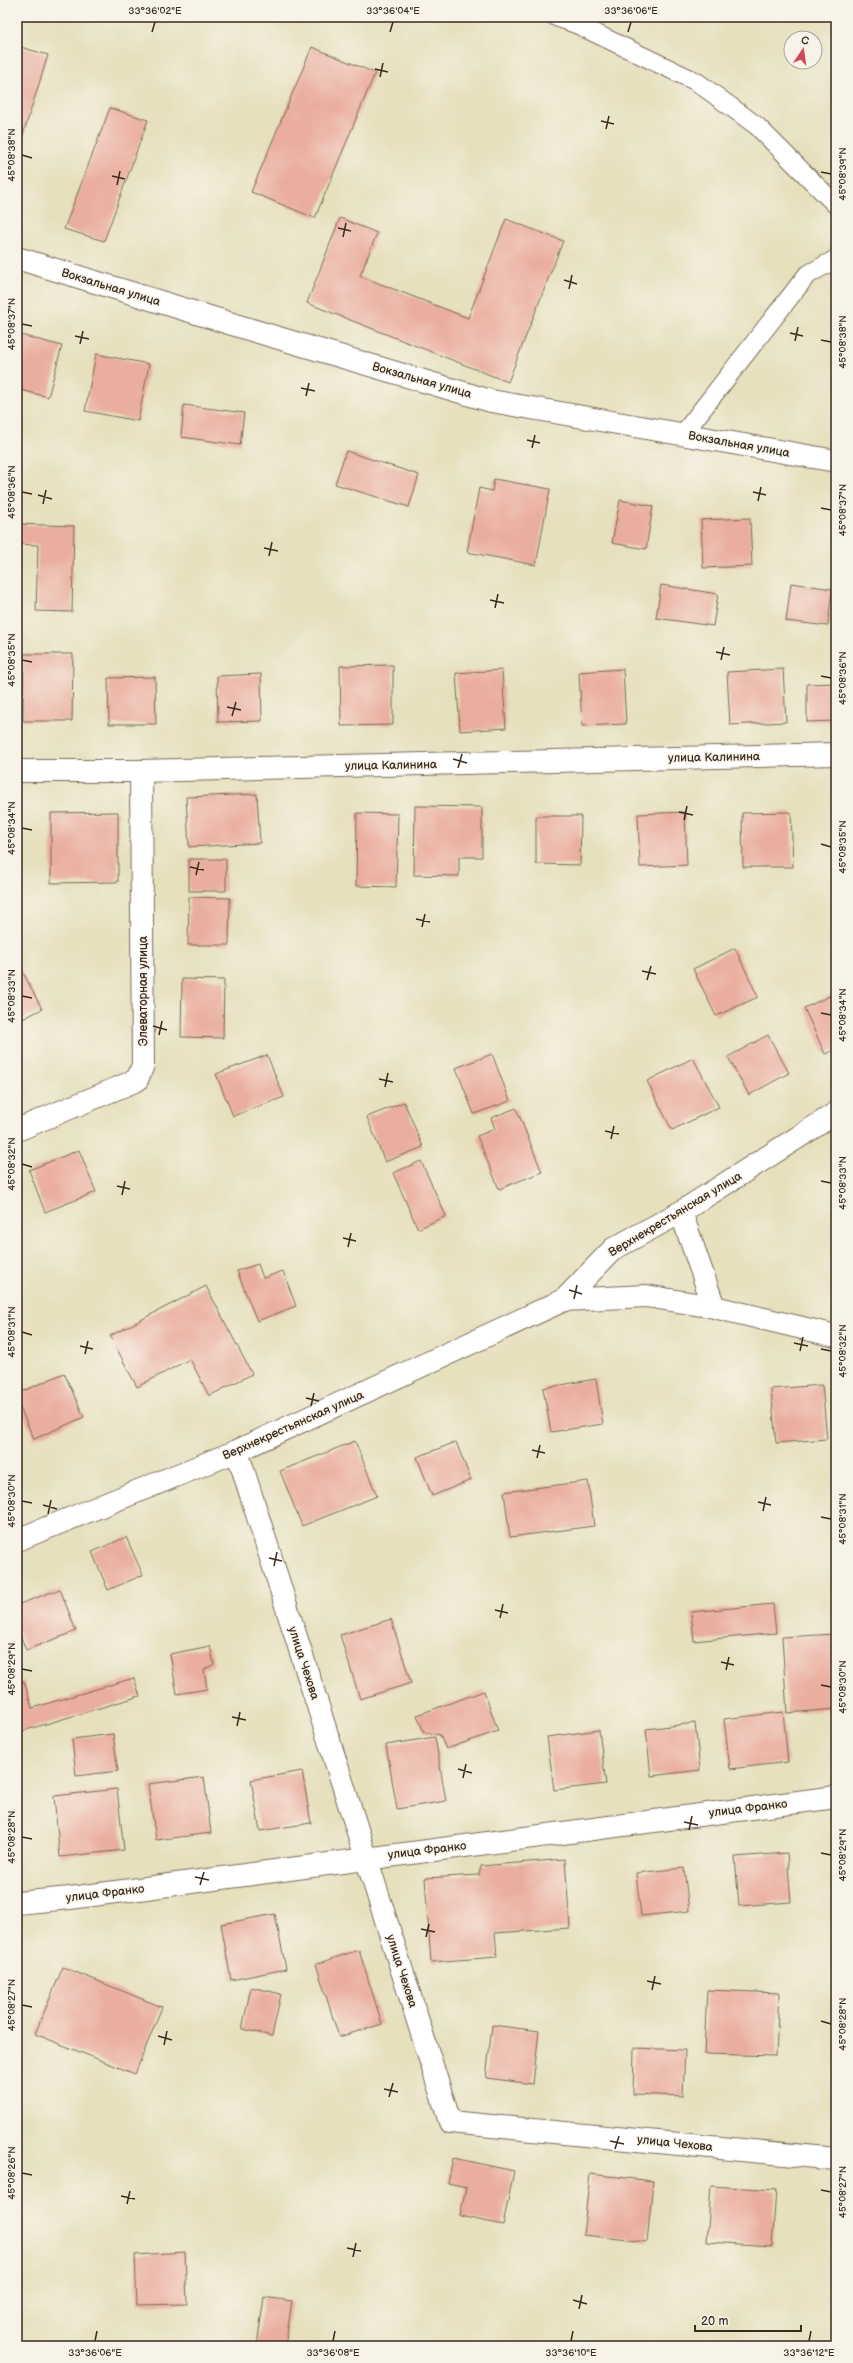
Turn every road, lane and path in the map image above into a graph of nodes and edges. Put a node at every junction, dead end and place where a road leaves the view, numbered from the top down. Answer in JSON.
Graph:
{"nodes":[{"id":1,"x":556,"y":17,"type":"edge"},
{"id":2,"x":836,"y":205,"type":"edge"},
{"id":3,"x":17,"y":258,"type":"edge"},
{"id":4,"x":836,"y":259,"type":"edge"},
{"id":5,"x":683,"y":434,"type":"junction"},
{"id":6,"x":836,"y":461,"type":"edge"},
{"id":7,"x":836,"y":754,"type":"edge"},
{"id":8,"x":17,"y":770,"type":"edge"},
{"id":9,"x":141,"y":770,"type":"junction"},
{"id":10,"x":836,"y":1113,"type":"edge"},
{"id":11,"x":17,"y":1130,"type":"edge"},
{"id":12,"x":681,"y":1212,"type":"junction"},
{"id":13,"x":564,"y":1300,"type":"junction"},
{"id":14,"x":714,"y":1307,"type":"junction"},
{"id":15,"x":836,"y":1336,"type":"edge"},
{"id":16,"x":237,"y":1451,"type":"junction"},
{"id":17,"x":17,"y":1540,"type":"edge"},
{"id":18,"x":836,"y":1796,"type":"edge"},
{"id":19,"x":366,"y":1858,"type":"junction"},
{"id":20,"x":17,"y":1902,"type":"edge"},
{"id":21,"x":836,"y":2159,"type":"edge"}],
"edges":[{"from":1,"to":2,"type":"lane"},
{"from":3,"to":5,"type":"street","name":"Вокзальная улица"},
{"from":4,"to":5,"type":"lane"},
{"from":5,"to":6,"type":"street","name":"Вокзальная улица"},
{"from":7,"to":9,"type":"street","name":"улица Калинина"},
{"from":8,"to":9,"type":"street","name":"улица Калинина"},
{"from":9,"to":11,"type":"street","name":"Элеваторная улица"},
{"from":10,"to":12,"type":"street","name":"Верхнекрестьянская улица"},
{"from":12,"to":13,"type":"street","name":"Верхнекрестьянская улица"},
{"from":12,"to":14,"type":"street"},
{"from":13,"to":14,"type":"street","name":"Верхнекрестьянская улица"},
{"from":13,"to":16,"type":"street","name":"Верхнекрестьянская улица"},
{"from":14,"to":15,"type":"street","name":"Верхнекрестьянская улица"},
{"from":16,"to":17,"type":"street","name":"Верхнекрестьянская улица"},
{"from":16,"to":19,"type":"street","name":"улица Чехова"},
{"from":18,"to":19,"type":"street","name":"улица Франко"},
{"from":19,"to":20,"type":"street","name":"улица Франко"},
{"from":19,"to":21,"type":"street","name":"улица Чехова"}]}
